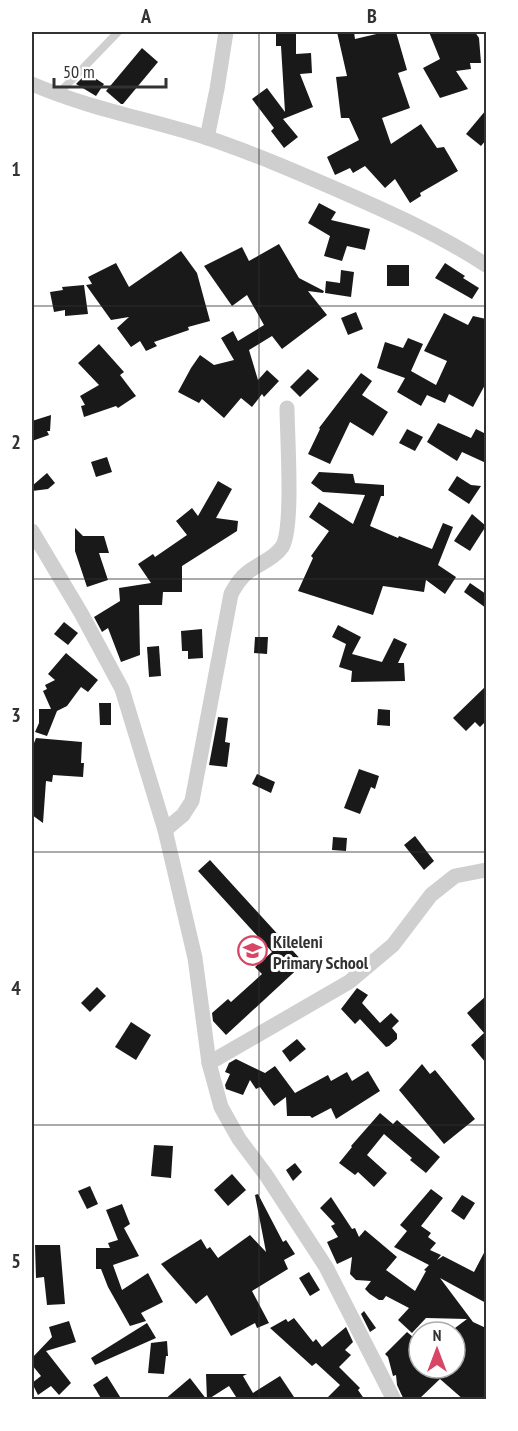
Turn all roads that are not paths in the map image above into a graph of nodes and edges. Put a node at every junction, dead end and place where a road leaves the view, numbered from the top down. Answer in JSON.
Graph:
{"nodes":[{"id":1,"x":118,"y":32,"type":"edge"},
{"id":2,"x":226,"y":32,"type":"edge"},
{"id":3,"x":32,"y":84,"type":"edge"},
{"id":4,"x":57,"y":95,"type":"junction"},
{"id":5,"x":207,"y":138,"type":"junction"},
{"id":6,"x":486,"y":265,"type":"edge"},
{"id":7,"x":287,"y":408,"type":"dead end"},
{"id":8,"x":32,"y":531,"type":"edge"},
{"id":9,"x":165,"y":830,"type":"junction"},
{"id":10,"x":486,"y":870,"type":"edge"},
{"id":11,"x":209,"y":1062,"type":"junction"},
{"id":12,"x":394,"y":1400,"type":"edge"}],
"edges":[{"from":1,"to":4,"type":"lane"},
{"from":2,"to":5,"type":"street"},
{"from":3,"to":4,"type":"street"},
{"from":4,"to":5,"type":"street"},
{"from":5,"to":6,"type":"street"},
{"from":7,"to":9,"type":"street"},
{"from":8,"to":9,"type":"street"},
{"from":9,"to":11,"type":"street"},
{"from":10,"to":11,"type":"street"},
{"from":11,"to":12,"type":"street"}]}
